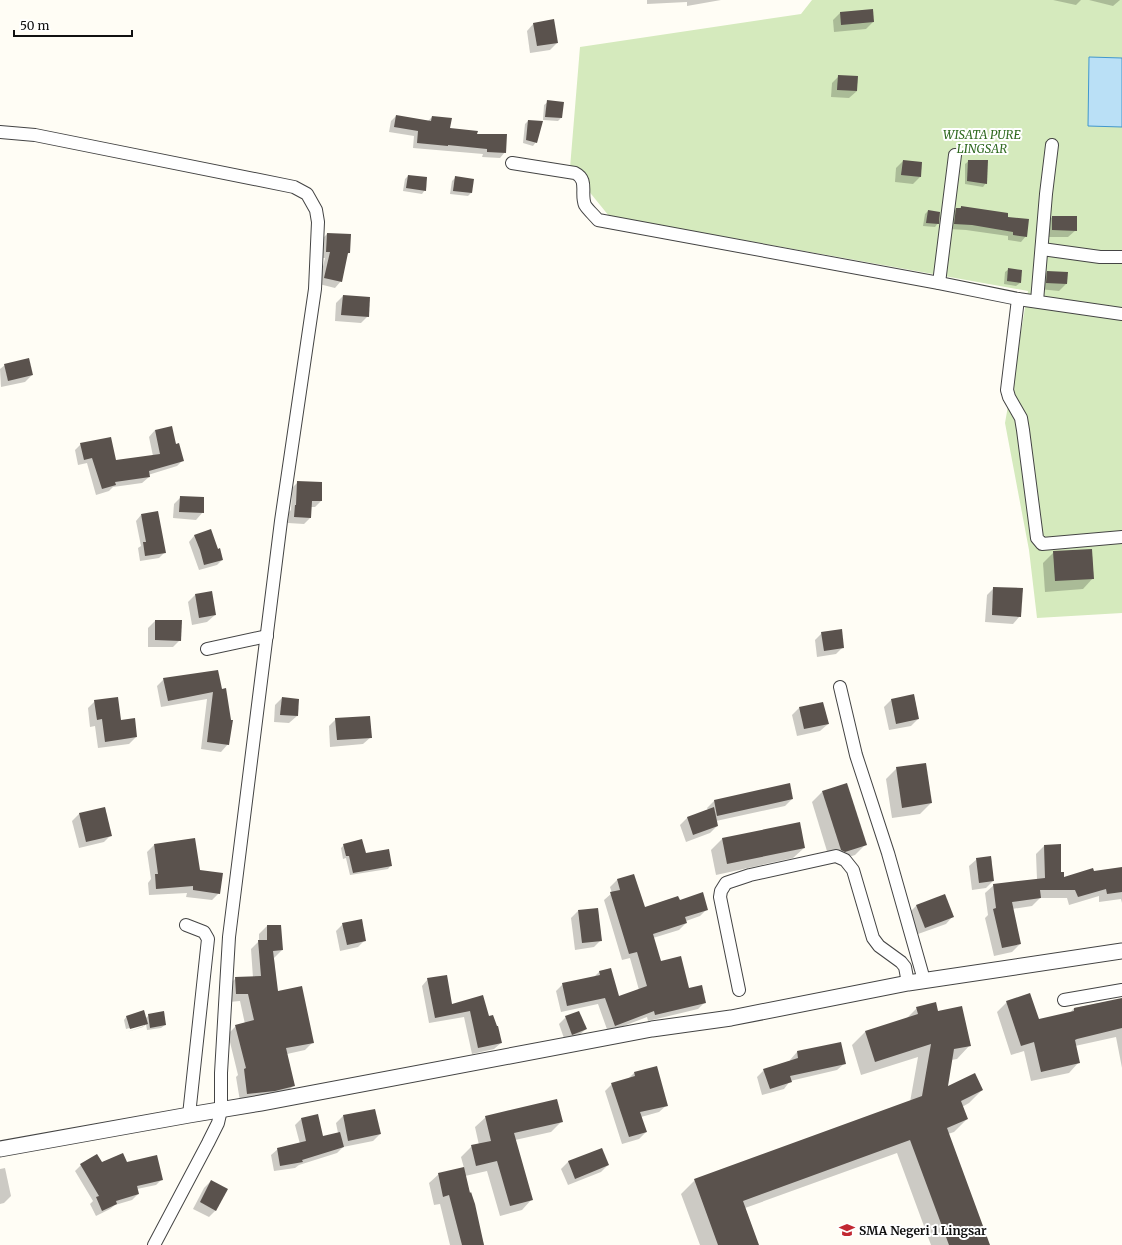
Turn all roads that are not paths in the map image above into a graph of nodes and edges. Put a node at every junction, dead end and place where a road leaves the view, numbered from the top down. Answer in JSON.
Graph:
{"nodes":[{"id":1,"x":0,"y":132,"type":"edge"},
{"id":2,"x":1052,"y":145,"type":"dead end"},
{"id":3,"x":955,"y":154,"type":"dead end"},
{"id":4,"x":512,"y":163,"type":"dead end"},
{"id":5,"x":1042,"y":249,"type":"junction"},
{"id":6,"x":1122,"y":257,"type":"edge"},
{"id":7,"x":939,"y":283,"type":"junction"},
{"id":8,"x":1018,"y":299,"type":"junction"},
{"id":9,"x":1037,"y":301,"type":"junction"},
{"id":10,"x":1122,"y":314,"type":"edge"},
{"id":11,"x":1122,"y":537,"type":"edge"},
{"id":12,"x":267,"y":636,"type":"junction"},
{"id":13,"x":208,"y":649,"type":"dead end"},
{"id":14,"x":840,"y":687,"type":"dead end"},
{"id":15,"x":186,"y":925,"type":"dead end"},
{"id":16,"x":1122,"y":951,"type":"edge"},
{"id":17,"x":924,"y":980,"type":"junction"},
{"id":18,"x":908,"y":983,"type":"junction"},
{"id":19,"x":739,"y":990,"type":"dead end"},
{"id":20,"x":1122,"y":990,"type":"edge"},
{"id":21,"x":1064,"y":1000,"type":"dead end"},
{"id":22,"x":221,"y":1110,"type":"junction"},
{"id":23,"x":189,"y":1115,"type":"junction"},
{"id":24,"x":0,"y":1149,"type":"edge"},
{"id":25,"x":154,"y":1245,"type":"edge"}],
"edges":[{"from":1,"to":12,"type":"street"},
{"from":2,"to":5,"type":"street"},
{"from":3,"to":7,"type":"street"},
{"from":4,"to":7,"type":"street"},
{"from":5,"to":6,"type":"street"},
{"from":5,"to":9,"type":"street"},
{"from":7,"to":8,"type":"street"},
{"from":8,"to":9,"type":"street"},
{"from":8,"to":11,"type":"street"},
{"from":9,"to":10,"type":"street"},
{"from":12,"to":13,"type":"street"},
{"from":12,"to":22,"type":"street"},
{"from":14,"to":17,"type":"street"},
{"from":15,"to":23,"type":"street"},
{"from":16,"to":17,"type":"street"},
{"from":17,"to":18,"type":"street"},
{"from":18,"to":19,"type":"street"},
{"from":18,"to":22,"type":"street"},
{"from":20,"to":21,"type":"street"},
{"from":22,"to":23,"type":"street"},
{"from":22,"to":25,"type":"street"},
{"from":23,"to":24,"type":"street"}]}
